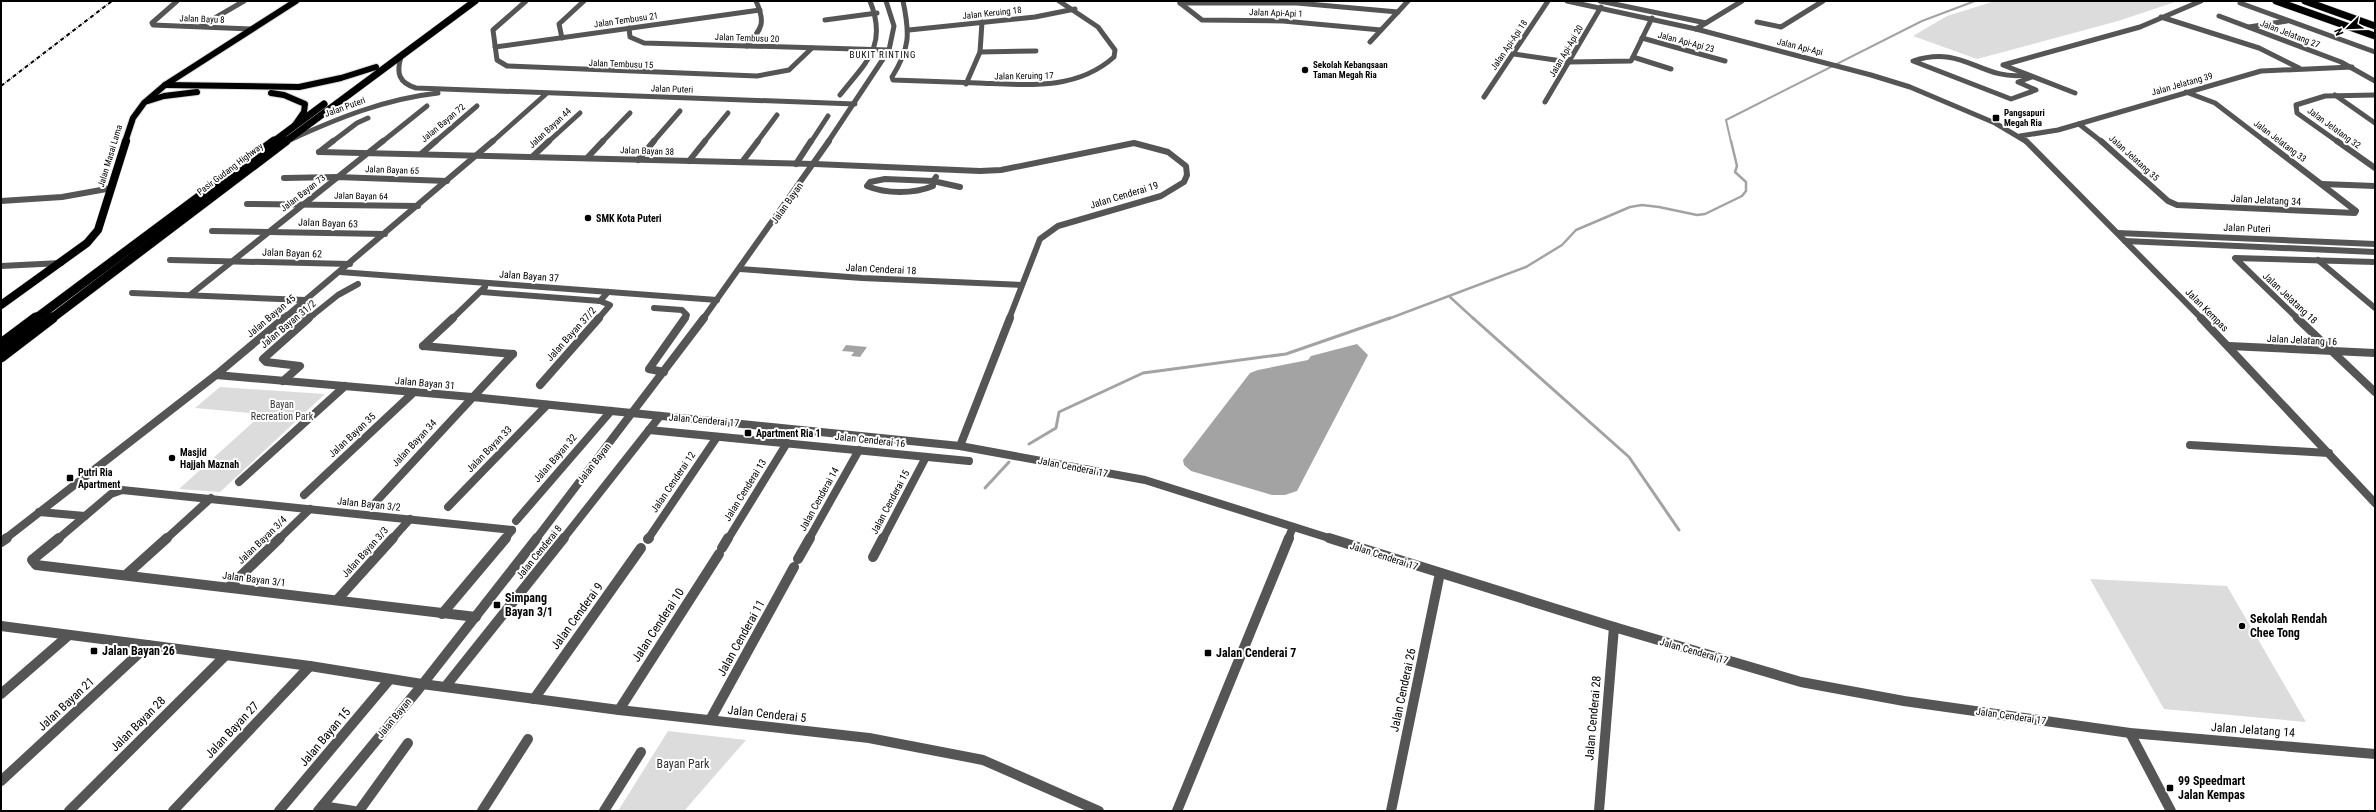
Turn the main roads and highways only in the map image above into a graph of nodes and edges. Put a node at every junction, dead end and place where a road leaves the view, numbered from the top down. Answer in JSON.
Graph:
{"nodes":[{"id":1,"x":296,"y":1,"type":"edge"},
{"id":2,"x":463,"y":1,"type":"edge"},
{"id":3,"x":475,"y":1,"type":"edge"},
{"id":4,"x":2276,"y":1,"type":"edge"},
{"id":5,"x":2289,"y":1,"type":"edge"},
{"id":6,"x":2305,"y":1,"type":"edge"},
{"id":7,"x":2322,"y":1,"type":"edge"},
{"id":8,"x":2375,"y":21,"type":"edge"},
{"id":9,"x":2375,"y":26,"type":"edge"},
{"id":10,"x":2375,"y":33,"type":"edge"},
{"id":11,"x":2375,"y":36,"type":"edge"},
{"id":12,"x":376,"y":66,"type":"junction"},
{"id":13,"x":164,"y":85,"type":"junction"},
{"id":14,"x":157,"y":91,"type":"junction"},
{"id":15,"x":197,"y":92,"type":"junction"},
{"id":16,"x":144,"y":103,"type":"junction"},
{"id":17,"x":295,"y":125,"type":"junction"},
{"id":18,"x":1,"y":305,"type":"edge"},
{"id":19,"x":1,"y":344,"type":"edge"},
{"id":20,"x":1,"y":357,"type":"edge"}],
"edges":[{"from":1,"to":13,"type":"main road","name":"Jalan Masai Lama"},
{"from":2,"to":12,"type":"highway","name":"Pasir Gudang Highway"},
{"from":3,"to":20,"type":"highway","name":"Pasir Gudang Highway"},
{"from":4,"to":11,"type":"highway"},
{"from":5,"to":10,"type":"highway"},
{"from":6,"to":9,"type":"highway"},
{"from":7,"to":8,"type":"highway"},
{"from":12,"to":13,"type":"main road"},
{"from":12,"to":17,"type":"highway","name":"Pasir Gudang Highway"},
{"from":13,"to":14,"type":"main road","name":"Jalan Masai Lama"},
{"from":14,"to":15,"type":"main road"},
{"from":14,"to":16,"type":"main road","name":"Jalan Masai Lama"},
{"from":15,"to":16,"type":"main road"},
{"from":15,"to":17,"type":"main road"},
{"from":16,"to":18,"type":"main road","name":"Jalan Masai Lama"},
{"from":17,"to":19,"type":"highway","name":"Pasir Gudang Highway"}]}
